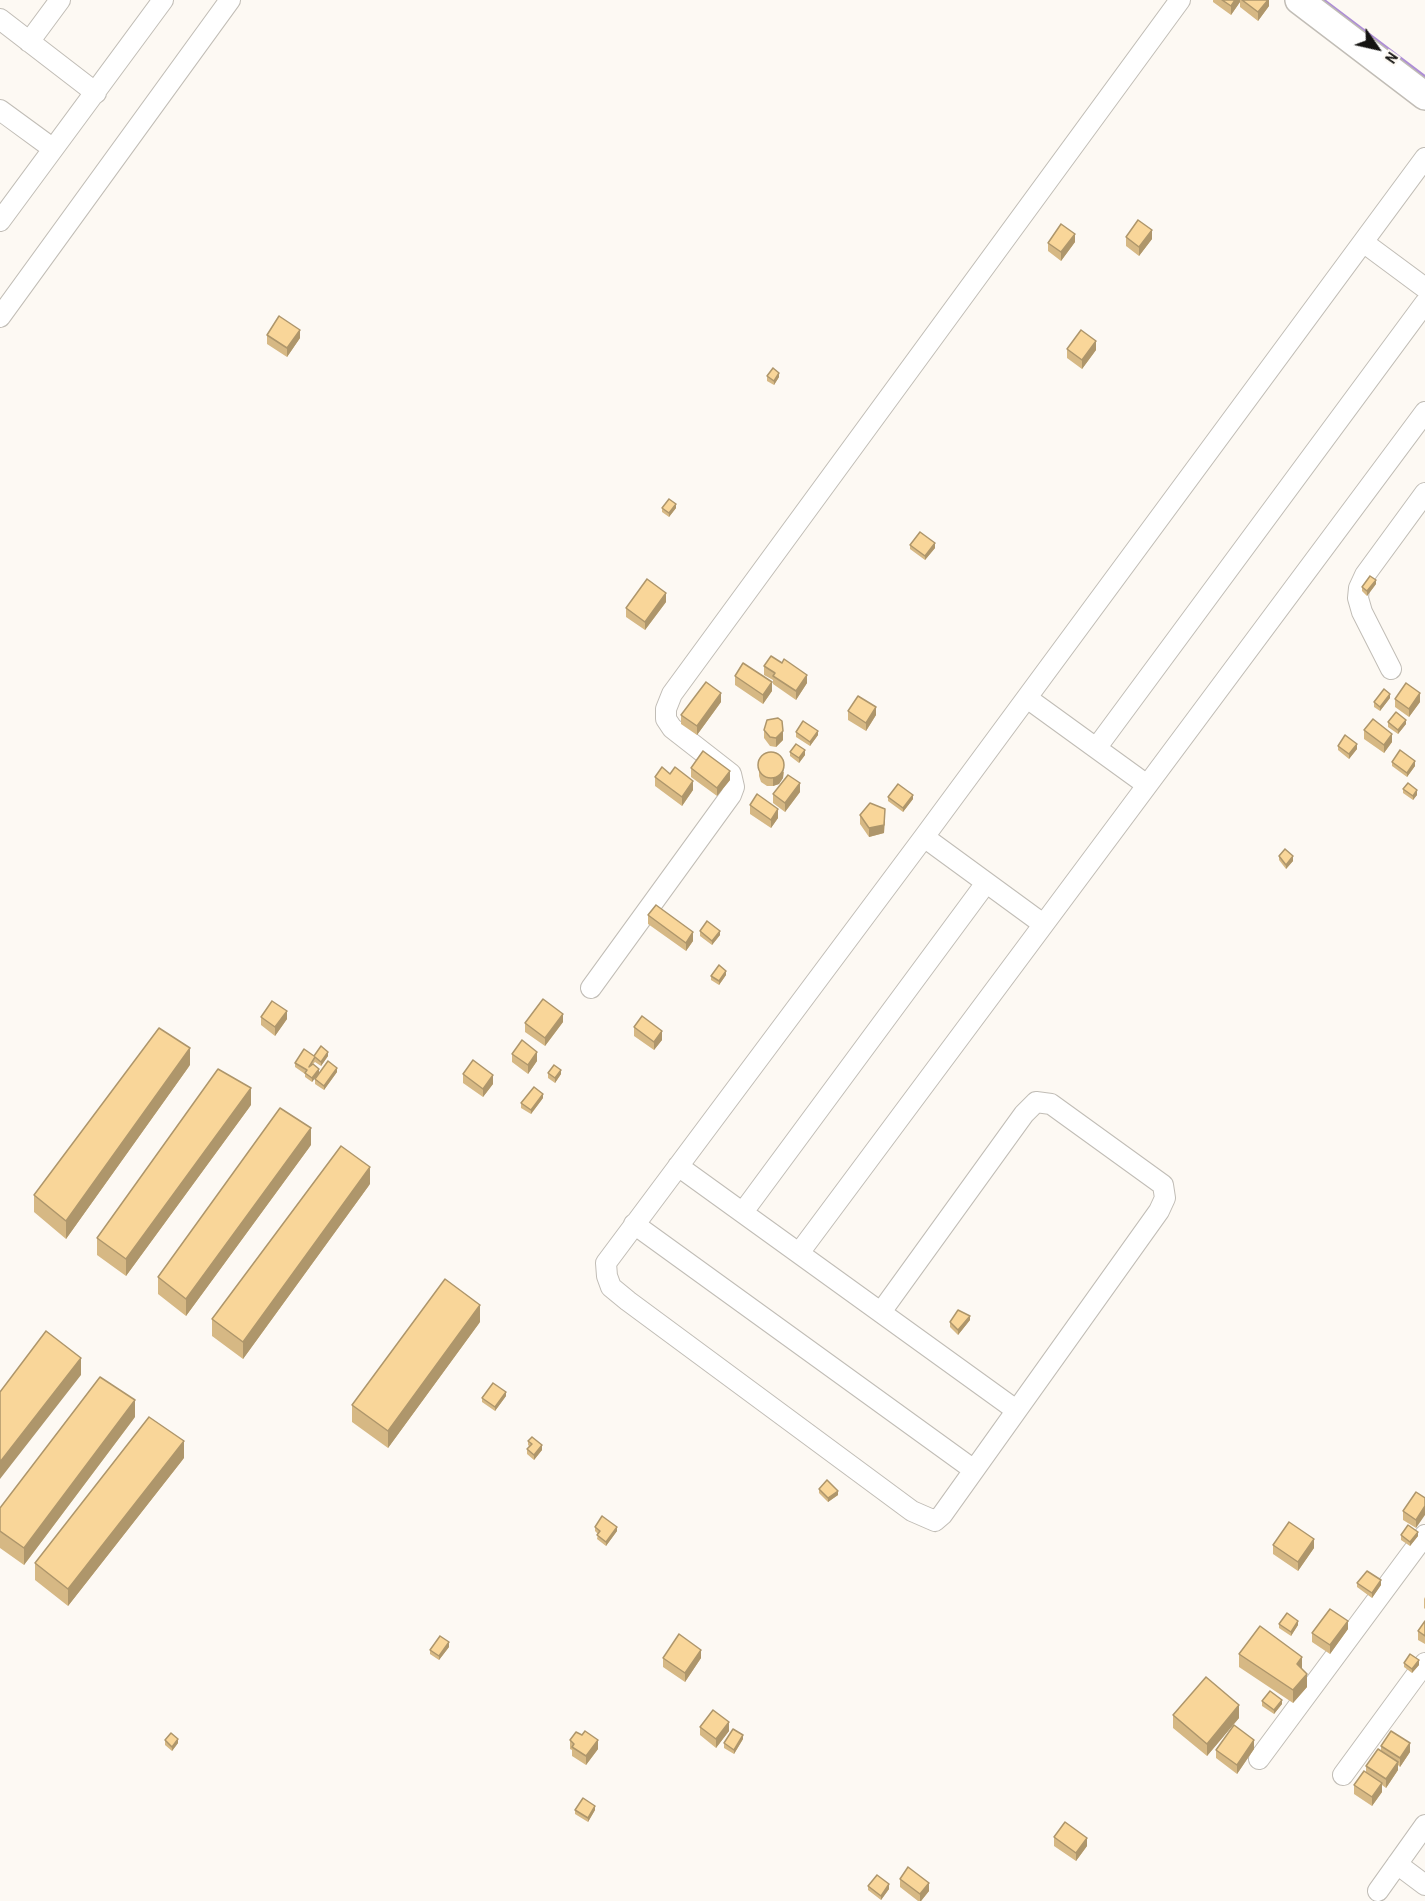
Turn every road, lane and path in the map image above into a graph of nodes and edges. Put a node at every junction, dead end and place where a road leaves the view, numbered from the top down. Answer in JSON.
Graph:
{"nodes":[{"id":1,"x":60,"y":0,"type":"edge"},
{"id":2,"x":163,"y":0,"type":"edge"},
{"id":3,"x":230,"y":0,"type":"edge"},
{"id":4,"x":1180,"y":0,"type":"edge"},
{"id":5,"x":1299,"y":0,"type":"edge"},
{"id":6,"x":0,"y":20,"type":"edge"},
{"id":7,"x":29,"y":42,"type":"junction"},
{"id":8,"x":96,"y":93,"type":"junction"},
{"id":9,"x":1425,"y":96,"type":"edge"},
{"id":10,"x":0,"y":110,"type":"edge"},
{"id":11,"x":52,"y":148,"type":"junction"},
{"id":12,"x":1425,"y":158,"type":"edge"},
{"id":13,"x":0,"y":221,"type":"edge"},
{"id":14,"x":1363,"y":242,"type":"junction"},
{"id":15,"x":1425,"y":288,"type":"edge"},
{"id":16,"x":1425,"y":303,"type":"edge"},
{"id":17,"x":0,"y":317,"type":"edge"},
{"id":18,"x":1425,"y":412,"type":"edge"},
{"id":19,"x":1425,"y":493,"type":"edge"},
{"id":20,"x":1391,"y":669,"type":"dead end"},
{"id":21,"x":1028,"y":698,"type":"junction"},
{"id":22,"x":1097,"y":747,"type":"junction"},
{"id":23,"x":1147,"y":785,"type":"junction"},
{"id":24,"x":924,"y":837,"type":"junction"},
{"id":25,"x":986,"y":883,"type":"junction"},
{"id":26,"x":1043,"y":924,"type":"junction"},
{"id":27,"x":591,"y":988,"type":"dead end"},
{"id":28,"x":678,"y":1166,"type":"junction"},
{"id":29,"x":743,"y":1212,"type":"junction"},
{"id":30,"x":634,"y":1224,"type":"junction"},
{"id":31,"x":799,"y":1253,"type":"junction"},
{"id":32,"x":881,"y":1312,"type":"junction"},
{"id":33,"x":1016,"y":1410,"type":"junction"},
{"id":34,"x":974,"y":1470,"type":"junction"},
{"id":35,"x":1425,"y":1535,"type":"edge"},
{"id":36,"x":1425,"y":1663,"type":"edge"},
{"id":37,"x":1259,"y":1759,"type":"dead end"},
{"id":38,"x":1343,"y":1775,"type":"dead end"},
{"id":39,"x":1425,"y":1825,"type":"edge"},
{"id":40,"x":1396,"y":1864,"type":"junction"},
{"id":41,"x":1425,"y":1885,"type":"edge"},
{"id":42,"x":1378,"y":1891,"type":"dead end"}],
"edges":[{"from":1,"to":7,"type":"street"},
{"from":2,"to":8,"type":"street"},
{"from":3,"to":17,"type":"street"},
{"from":4,"to":27,"type":"street"},
{"from":5,"to":9,"type":"main road"},
{"from":6,"to":7,"type":"street"},
{"from":7,"to":8,"type":"street"},
{"from":8,"to":11,"type":"street"},
{"from":10,"to":11,"type":"street"},
{"from":11,"to":13,"type":"street"},
{"from":12,"to":14,"type":"street"},
{"from":14,"to":15,"type":"street"},
{"from":14,"to":21,"type":"street"},
{"from":16,"to":22,"type":"street"},
{"from":18,"to":23,"type":"street"},
{"from":19,"to":20,"type":"street"},
{"from":21,"to":22,"type":"street"},
{"from":21,"to":24,"type":"street"},
{"from":22,"to":23,"type":"street"},
{"from":23,"to":26,"type":"street"},
{"from":24,"to":25,"type":"street"},
{"from":24,"to":28,"type":"street"},
{"from":25,"to":26,"type":"street"},
{"from":25,"to":29,"type":"street"},
{"from":26,"to":31,"type":"street"},
{"from":28,"to":29,"type":"street"},
{"from":28,"to":30,"type":"street"},
{"from":29,"to":31,"type":"street"},
{"from":30,"to":34,"type":"street"},
{"from":30,"to":34,"type":"street"},
{"from":31,"to":32,"type":"street"},
{"from":32,"to":33,"type":"street"},
{"from":32,"to":33,"type":"street"},
{"from":33,"to":34,"type":"street"},
{"from":35,"to":37,"type":"street"},
{"from":36,"to":38,"type":"street"},
{"from":39,"to":40,"type":"street"},
{"from":40,"to":41,"type":"street"},
{"from":40,"to":42,"type":"street"}]}
